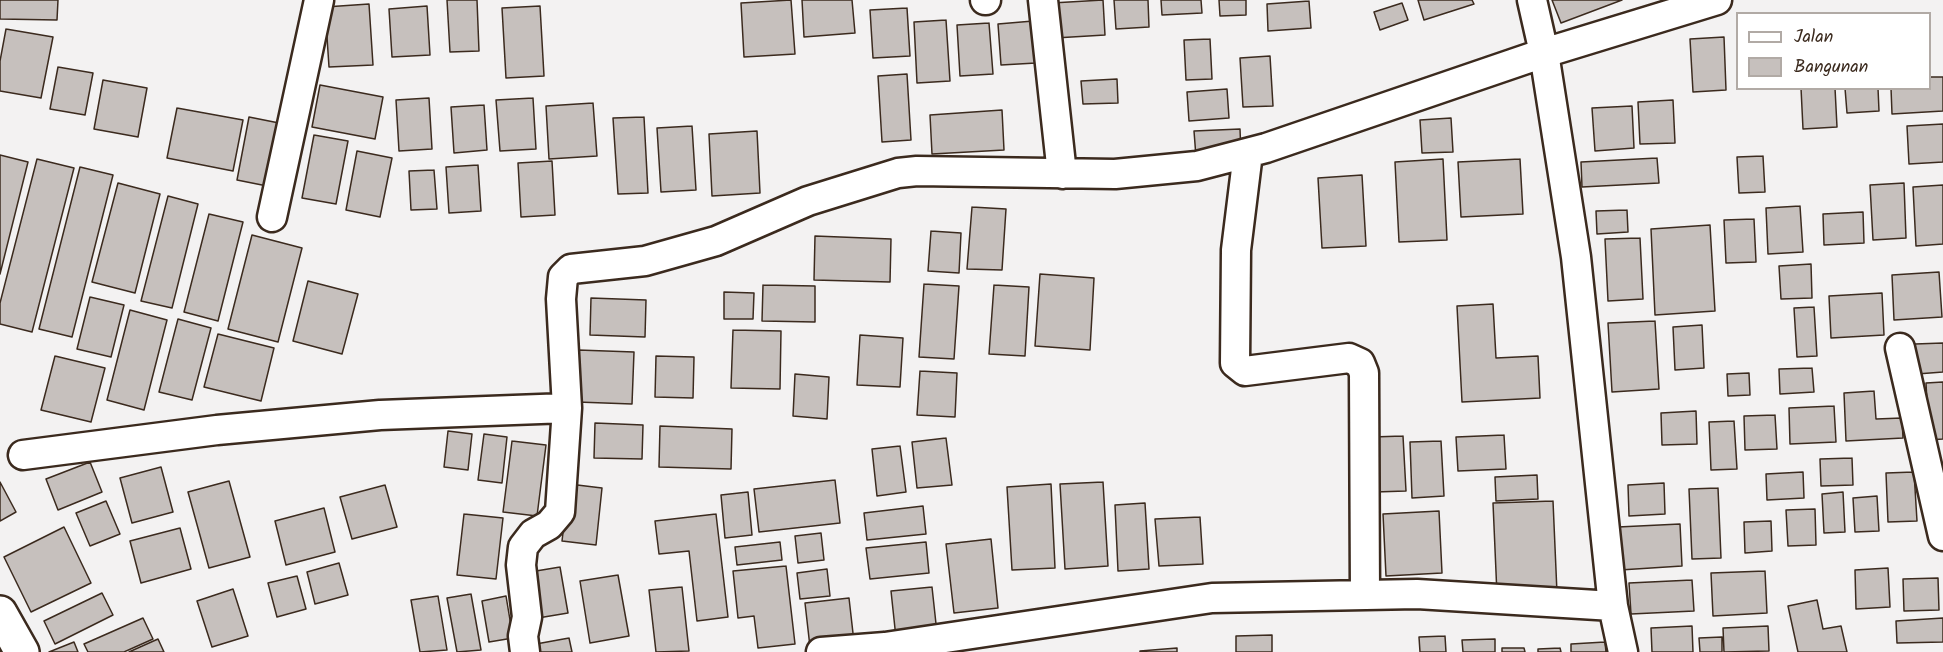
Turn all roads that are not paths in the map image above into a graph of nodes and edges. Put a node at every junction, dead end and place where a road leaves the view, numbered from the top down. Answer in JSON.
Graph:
{"nodes":[{"id":1,"x":319,"y":0,"type":"edge"},
{"id":2,"x":329,"y":0,"type":"edge"},
{"id":3,"x":1043,"y":0,"type":"edge"},
{"id":4,"x":1532,"y":0,"type":"edge"},
{"id":5,"x":1717,"y":0,"type":"edge"},
{"id":6,"x":1544,"y":53,"type":"junction"},
{"id":7,"x":1248,"y":153,"type":"junction"},
{"id":8,"x":1062,"y":174,"type":"junction"},
{"id":9,"x":272,"y":217,"type":"dead end"},
{"id":10,"x":1900,"y":348,"type":"dead end"},
{"id":11,"x":567,"y":408,"type":"junction"},
{"id":12,"x":23,"y":455,"type":"dead end"},
{"id":13,"x":1943,"y":536,"type":"edge"},
{"id":14,"x":1365,"y":595,"type":"junction"},
{"id":15,"x":1613,"y":606,"type":"junction"},
{"id":16,"x":0,"y":614,"type":"edge"},
{"id":17,"x":886,"y":650,"type":"edge"},
{"id":18,"x":22,"y":652,"type":"edge"},
{"id":19,"x":525,"y":652,"type":"edge"},
{"id":20,"x":821,"y":652,"type":"edge"},
{"id":21,"x":1623,"y":652,"type":"edge"}],
"edges":[{"from":1,"to":2,"type":"street"},
{"from":1,"to":9,"type":"street"},
{"from":3,"to":8,"type":"street"},
{"from":4,"to":6,"type":"street"},
{"from":5,"to":6,"type":"street"},
{"from":6,"to":7,"type":"street"},
{"from":6,"to":15,"type":"street"},
{"from":7,"to":8,"type":"street"},
{"from":7,"to":14,"type":"street"},
{"from":8,"to":11,"type":"street"},
{"from":10,"to":13,"type":"street"},
{"from":11,"to":12,"type":"street"},
{"from":11,"to":19,"type":"street"},
{"from":14,"to":15,"type":"street"},
{"from":14,"to":17,"type":"street"},
{"from":15,"to":21,"type":"street"},
{"from":16,"to":18,"type":"highway"},
{"from":17,"to":20,"type":"street"}]}
